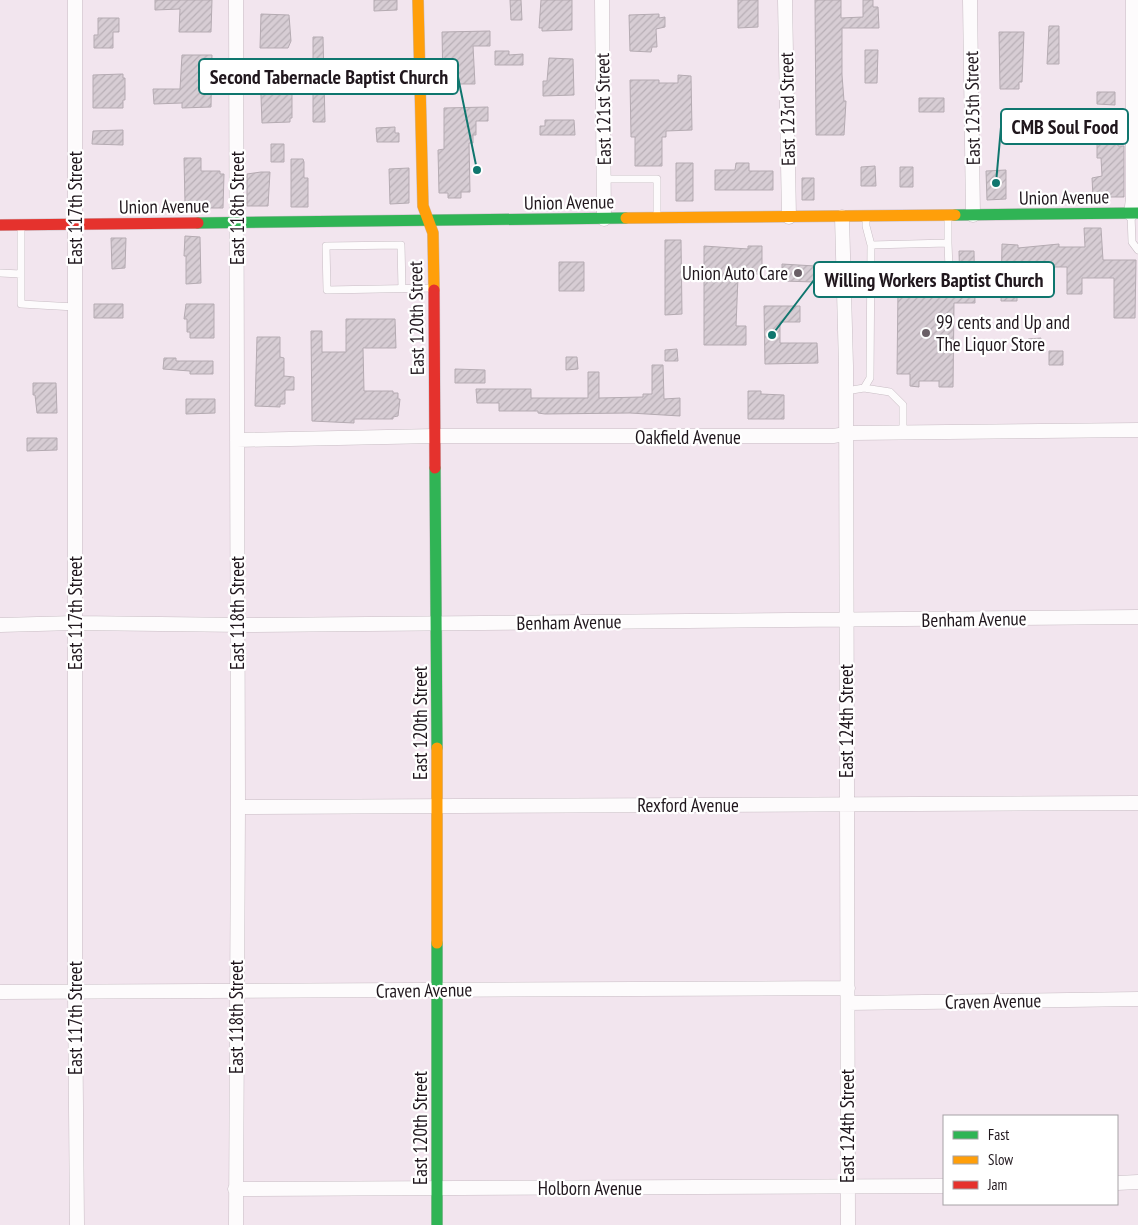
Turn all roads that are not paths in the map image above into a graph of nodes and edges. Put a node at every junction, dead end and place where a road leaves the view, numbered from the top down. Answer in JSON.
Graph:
{"nodes":[{"id":1,"x":75,"y":0,"type":"edge"},
{"id":2,"x":236,"y":0,"type":"edge"},
{"id":3,"x":418,"y":0,"type":"edge"},
{"id":4,"x":602,"y":0,"type":"edge"},
{"id":5,"x":786,"y":0,"type":"edge"},
{"id":6,"x":970,"y":0,"type":"edge"},
{"id":7,"x":1133,"y":0,"type":"edge"},
{"id":8,"x":604,"y":179,"type":"junction"},
{"id":9,"x":1134,"y":214,"type":"edge"},
{"id":10,"x":974,"y":215,"type":"junction"},
{"id":11,"x":866,"y":216,"type":"junction"},
{"id":12,"x":948,"y":216,"type":"junction"},
{"id":13,"x":788,"y":217,"type":"junction"},
{"id":14,"x":842,"y":217,"type":"junction"},
{"id":15,"x":657,"y":218,"type":"junction"},
{"id":16,"x":604,"y":219,"type":"junction"},
{"id":17,"x":429,"y":221,"type":"junction"},
{"id":18,"x":237,"y":223,"type":"junction"},
{"id":19,"x":75,"y":224,"type":"junction"},
{"id":20,"x":0,"y":225,"type":"edge"},
{"id":21,"x":21,"y":225,"type":"junction"},
{"id":22,"x":948,"y":243,"type":"junction"},
{"id":23,"x":871,"y":245,"type":"junction"},
{"id":24,"x":1138,"y":250,"type":"edge"},
{"id":25,"x":871,"y":270,"type":"junction"},
{"id":26,"x":0,"y":273,"type":"edge"},
{"id":27,"x":21,"y":274,"type":"junction"},
{"id":28,"x":434,"y":288,"type":"junction"},
{"id":29,"x":402,"y":289,"type":"junction"},
{"id":30,"x":75,"y":307,"type":"junction"},
{"id":31,"x":864,"y":388,"type":"junction"},
{"id":32,"x":846,"y":391,"type":"junction"},
{"id":33,"x":1138,"y":430,"type":"edge"},
{"id":34,"x":903,"y":432,"type":"junction"},
{"id":35,"x":845,"y":434,"type":"junction"},
{"id":36,"x":435,"y":436,"type":"junction"},
{"id":37,"x":237,"y":440,"type":"junction"},
{"id":38,"x":1138,"y":617,"type":"edge"},
{"id":39,"x":845,"y":620,"type":"junction"},
{"id":40,"x":75,"y":623,"type":"junction"},
{"id":41,"x":437,"y":623,"type":"junction"},
{"id":42,"x":0,"y":625,"type":"edge"},
{"id":43,"x":237,"y":625,"type":"junction"},
{"id":44,"x":1138,"y":803,"type":"edge"},
{"id":45,"x":846,"y":804,"type":"junction"},
{"id":46,"x":238,"y":807,"type":"junction"},
{"id":47,"x":437,"y":807,"type":"junction"},
{"id":48,"x":848,"y":988,"type":"junction"},
{"id":49,"x":236,"y":990,"type":"junction"},
{"id":50,"x":437,"y":990,"type":"junction"},
{"id":51,"x":75,"y":991,"type":"junction"},
{"id":52,"x":0,"y":992,"type":"edge"},
{"id":53,"x":1138,"y":999,"type":"edge"},
{"id":54,"x":848,"y":1003,"type":"junction"},
{"id":55,"x":1138,"y":1182,"type":"edge"},
{"id":56,"x":1118,"y":1183,"type":"edge"},
{"id":57,"x":943,"y":1186,"type":"edge"},
{"id":58,"x":847,"y":1187,"type":"junction"},
{"id":59,"x":437,"y":1188,"type":"junction"},
{"id":60,"x":235,"y":1189,"type":"junction"},
{"id":61,"x":77,"y":1225,"type":"edge"},
{"id":62,"x":236,"y":1225,"type":"edge"},
{"id":63,"x":437,"y":1225,"type":"edge"},
{"id":64,"x":848,"y":1225,"type":"edge"}],
"edges":[{"from":1,"to":19,"type":"street","name":"East 117th Street"},
{"from":2,"to":18,"type":"street","name":"East 118th Street"},
{"from":3,"to":17,"type":"street","name":"East 120th Street"},
{"from":4,"to":8,"type":"street","name":"East 121st Street"},
{"from":5,"to":13,"type":"street","name":"East 123rd Street"},
{"from":6,"to":10,"type":"street","name":"East 125th Street"},
{"from":7,"to":9,"type":"street"},
{"from":8,"to":15,"type":"lane"},
{"from":8,"to":16,"type":"street","name":"East 121st Street"},
{"from":9,"to":10,"type":"street","name":"Union Avenue"},
{"from":9,"to":24,"type":"lane"},
{"from":10,"to":12,"type":"street","name":"Union Avenue"},
{"from":11,"to":12,"type":"street","name":"Union Avenue"},
{"from":11,"to":14,"type":"street","name":"Union Avenue"},
{"from":11,"to":23,"type":"lane"},
{"from":12,"to":22,"type":"lane"},
{"from":13,"to":14,"type":"street","name":"Union Avenue"},
{"from":13,"to":15,"type":"street","name":"Union Avenue"},
{"from":14,"to":32,"type":"street","name":"East 124th Street"},
{"from":15,"to":16,"type":"street","name":"Union Avenue"},
{"from":16,"to":17,"type":"street","name":"Union Avenue"},
{"from":17,"to":18,"type":"street","name":"Union Avenue"},
{"from":17,"to":28,"type":"street","name":"East 120th Street"},
{"from":18,"to":19,"type":"street","name":"Union Avenue"},
{"from":18,"to":37,"type":"street","name":"East 118th Street"},
{"from":19,"to":21,"type":"street","name":"Union Avenue"},
{"from":19,"to":30,"type":"street","name":"East 117th Street"},
{"from":20,"to":21,"type":"street","name":"Union Avenue"},
{"from":21,"to":27,"type":"lane"},
{"from":22,"to":23,"type":"lane"},
{"from":22,"to":25,"type":"lane"},
{"from":23,"to":25,"type":"lane"},
{"from":25,"to":31,"type":"lane"},
{"from":26,"to":27,"type":"lane"},
{"from":27,"to":30,"type":"lane"},
{"from":28,"to":29,"type":"lane"},
{"from":28,"to":36,"type":"street","name":"East 120th Street"},
{"from":29,"to":29,"type":"lane"},
{"from":30,"to":40,"type":"street","name":"East 117th Street"},
{"from":31,"to":32,"type":"lane"},
{"from":31,"to":34,"type":"lane"},
{"from":32,"to":35,"type":"street","name":"East 124th Street"},
{"from":33,"to":34,"type":"street","name":"Oakfield Avenue"},
{"from":34,"to":35,"type":"street","name":"Oakfield Avenue"},
{"from":35,"to":36,"type":"street","name":"Oakfield Avenue"},
{"from":35,"to":39,"type":"street","name":"East 124th Street"},
{"from":36,"to":37,"type":"street","name":"Oakfield Avenue"},
{"from":36,"to":41,"type":"street","name":"East 120th Street"},
{"from":37,"to":43,"type":"street","name":"East 118th Street"},
{"from":38,"to":39,"type":"street","name":"Benham Avenue"},
{"from":39,"to":41,"type":"street","name":"Benham Avenue"},
{"from":39,"to":45,"type":"street","name":"East 124th Street"},
{"from":40,"to":42,"type":"street","name":"Benham Avenue"},
{"from":40,"to":43,"type":"street","name":"Benham Avenue"},
{"from":40,"to":51,"type":"street","name":"East 117th Street"},
{"from":41,"to":43,"type":"street","name":"Benham Avenue"},
{"from":41,"to":47,"type":"street","name":"East 120th Street"},
{"from":43,"to":46,"type":"street","name":"East 118th Street"},
{"from":44,"to":45,"type":"street","name":"Rexford Avenue"},
{"from":45,"to":47,"type":"street","name":"Rexford Avenue"},
{"from":45,"to":48,"type":"street","name":"East 124th Street"},
{"from":46,"to":47,"type":"street","name":"Rexford Avenue"},
{"from":46,"to":49,"type":"street","name":"East 118th Street"},
{"from":47,"to":50,"type":"street","name":"East 120th Street"},
{"from":48,"to":50,"type":"street","name":"Craven Avenue"},
{"from":48,"to":54,"type":"street","name":"East 124th Street"},
{"from":49,"to":50,"type":"street","name":"Craven Avenue"},
{"from":49,"to":51,"type":"street","name":"Craven Avenue"},
{"from":49,"to":60,"type":"street","name":"East 118th Street"},
{"from":50,"to":59,"type":"street","name":"East 120th Street"},
{"from":51,"to":52,"type":"street","name":"Craven Avenue"},
{"from":51,"to":61,"type":"street","name":"East 117th Street"},
{"from":53,"to":54,"type":"street","name":"Craven Avenue"},
{"from":54,"to":58,"type":"street","name":"East 124th Street"},
{"from":55,"to":56,"type":"street"},
{"from":57,"to":58,"type":"street","name":"Holborn Avenue"},
{"from":58,"to":59,"type":"street","name":"Holborn Avenue"},
{"from":58,"to":64,"type":"street","name":"East 124th Street"},
{"from":59,"to":60,"type":"street","name":"Holborn Avenue"},
{"from":59,"to":63,"type":"street","name":"East 120th Street"},
{"from":60,"to":62,"type":"street","name":"East 118th Street"}]}
